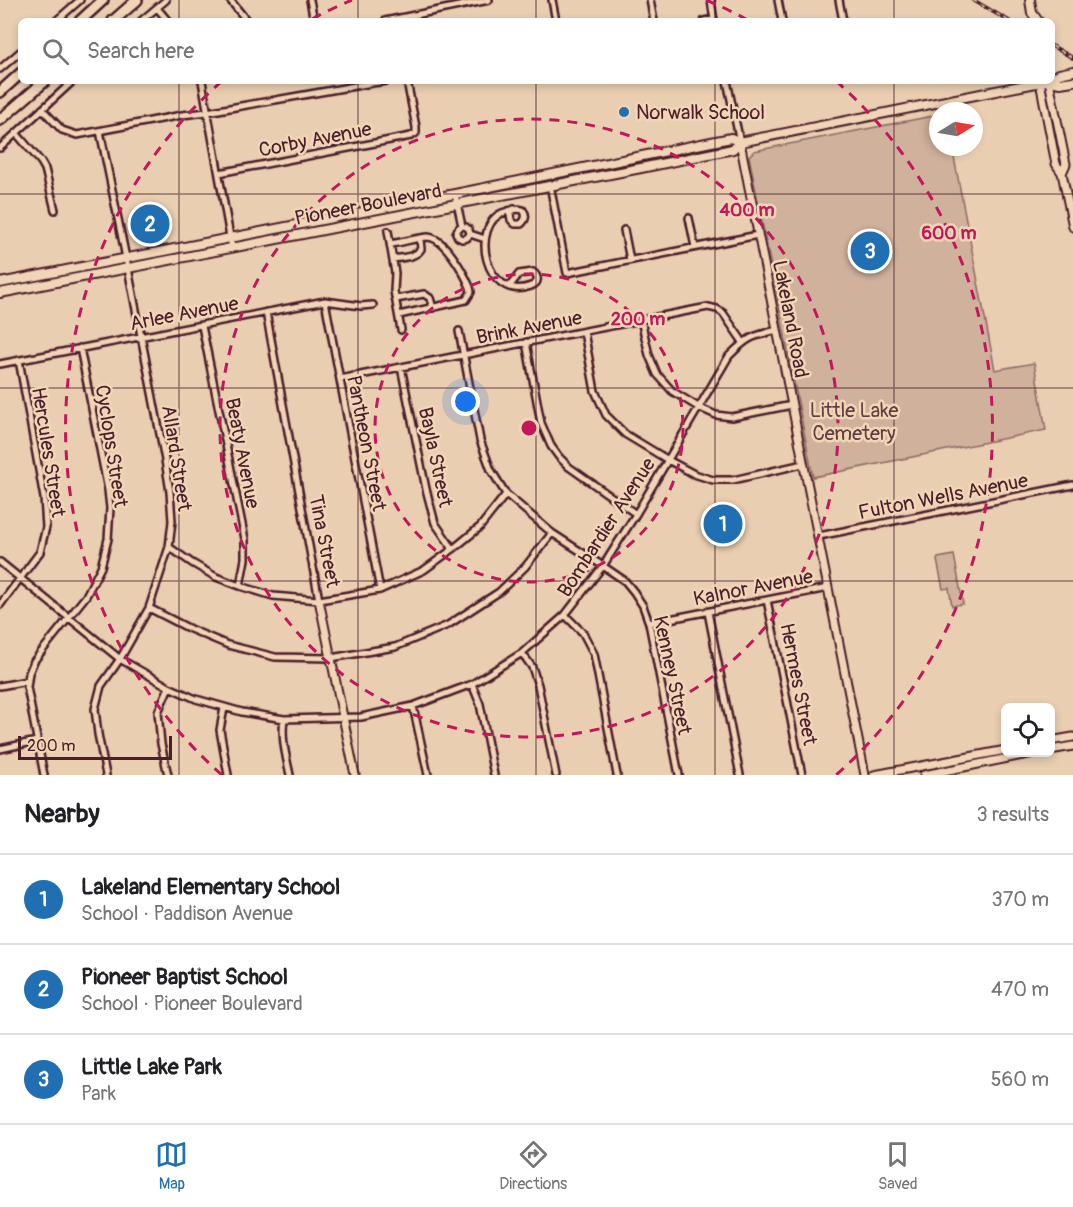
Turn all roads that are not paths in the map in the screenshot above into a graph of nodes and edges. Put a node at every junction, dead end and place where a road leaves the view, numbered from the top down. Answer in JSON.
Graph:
{"nodes":[{"id":1,"x":80,"y":0,"type":"edge"},
{"id":2,"x":103,"y":0,"type":"edge"},
{"id":3,"x":137,"y":0,"type":"edge"},
{"id":4,"x":166,"y":0,"type":"edge"},
{"id":5,"x":230,"y":0,"type":"edge"},
{"id":6,"x":310,"y":0,"type":"edge"},
{"id":7,"x":489,"y":0,"type":"edge"},
{"id":8,"x":552,"y":0,"type":"edge"},
{"id":9,"x":650,"y":0,"type":"edge"},
{"id":10,"x":711,"y":0,"type":"edge"},
{"id":11,"x":778,"y":0,"type":"edge"},
{"id":12,"x":839,"y":0,"type":"edge"},
{"id":13,"x":1030,"y":0,"type":"edge"},
{"id":14,"x":157,"y":8,"type":"junction"},
{"id":15,"x":1031,"y":17,"type":"edge"},
{"id":16,"x":59,"y":18,"type":"edge"},
{"id":17,"x":83,"y":18,"type":"edge"},
{"id":18,"x":116,"y":18,"type":"edge"},
{"id":19,"x":145,"y":18,"type":"edge"},
{"id":20,"x":165,"y":18,"type":"edge"},
{"id":21,"x":245,"y":18,"type":"edge"},
{"id":22,"x":313,"y":18,"type":"edge"},
{"id":23,"x":404,"y":18,"type":"edge"},
{"id":24,"x":555,"y":18,"type":"edge"},
{"id":25,"x":653,"y":18,"type":"edge"},
{"id":26,"x":714,"y":18,"type":"edge"},
{"id":27,"x":781,"y":18,"type":"edge"},
{"id":28,"x":842,"y":18,"type":"edge"},
{"id":29,"x":18,"y":54,"type":"edge"},
{"id":30,"x":0,"y":69,"type":"edge"},
{"id":31,"x":1073,"y":71,"type":"edge"},
{"id":32,"x":18,"y":76,"type":"edge"},
{"id":33,"x":1055,"y":76,"type":"edge"},
{"id":34,"x":1073,"y":81,"type":"edge"},
{"id":35,"x":1055,"y":82,"type":"edge"},
{"id":36,"x":42,"y":84,"type":"edge"},
{"id":37,"x":70,"y":84,"type":"edge"},
{"id":38,"x":202,"y":84,"type":"edge"},
{"id":39,"x":361,"y":84,"type":"edge"},
{"id":40,"x":408,"y":84,"type":"edge"},
{"id":41,"x":728,"y":84,"type":"edge"},
{"id":42,"x":1031,"y":84,"type":"edge"},
{"id":43,"x":1046,"y":84,"type":"edge"},
{"id":44,"x":0,"y":92,"type":"edge"},
{"id":45,"x":42,"y":109,"type":"junction"},
{"id":46,"x":207,"y":112,"type":"junction"},
{"id":47,"x":0,"y":120,"type":"edge"},
{"id":48,"x":100,"y":131,"type":"junction"},
{"id":49,"x":16,"y":134,"type":"junction"},
{"id":50,"x":740,"y":142,"type":"junction"},
{"id":51,"x":0,"y":148,"type":"edge"},
{"id":52,"x":219,"y":173,"type":"junction"},
{"id":53,"x":550,"y":185,"type":"junction"},
{"id":54,"x":456,"y":198,"type":"junction"},
{"id":55,"x":514,"y":209,"type":"dead end"},
{"id":56,"x":55,"y":210,"type":"dead end"},
{"id":57,"x":689,"y":218,"type":"dead end"},
{"id":58,"x":462,"y":226,"type":"junction"},
{"id":59,"x":1073,"y":227,"type":"edge"},
{"id":60,"x":624,"y":230,"type":"dead end"},
{"id":61,"x":388,"y":231,"type":"dead end"},
{"id":62,"x":470,"y":234,"type":"junction"},
{"id":63,"x":758,"y":235,"type":"junction"},
{"id":64,"x":230,"y":237,"type":"junction"},
{"id":65,"x":458,"y":237,"type":"junction"},
{"id":66,"x":420,"y":239,"type":"junction"},
{"id":67,"x":485,"y":239,"type":"junction"},
{"id":68,"x":390,"y":244,"type":"junction"},
{"id":69,"x":445,"y":246,"type":"junction"},
{"id":70,"x":695,"y":247,"type":"junction"},
{"id":71,"x":232,"y":248,"type":"junction"},
{"id":72,"x":126,"y":258,"type":"junction"},
{"id":73,"x":393,"y":259,"type":"junction"},
{"id":74,"x":630,"y":260,"type":"junction"},
{"id":75,"x":128,"y":268,"type":"junction"},
{"id":76,"x":0,"y":283,"type":"edge"},
{"id":77,"x":509,"y":287,"type":"junction"},
{"id":78,"x":0,"y":293,"type":"edge"},
{"id":79,"x":396,"y":299,"type":"junction"},
{"id":80,"x":325,"y":301,"type":"junction"},
{"id":81,"x":373,"y":306,"type":"dead end"},
{"id":82,"x":433,"y":308,"type":"junction"},
{"id":83,"x":266,"y":312,"type":"junction"},
{"id":84,"x":399,"y":315,"type":"junction"},
{"id":85,"x":641,"y":320,"type":"junction"},
{"id":86,"x":202,"y":326,"type":"junction"},
{"id":87,"x":401,"y":330,"type":"dead end"},
{"id":88,"x":777,"y":330,"type":"junction"},
{"id":89,"x":459,"y":331,"type":"dead end"},
{"id":90,"x":584,"y":332,"type":"junction"},
{"id":91,"x":141,"y":337,"type":"junction"},
{"id":92,"x":525,"y":342,"type":"junction"},
{"id":93,"x":743,"y":342,"type":"junction"},
{"id":94,"x":80,"y":348,"type":"junction"},
{"id":95,"x":463,"y":354,"type":"junction"},
{"id":96,"x":19,"y":360,"type":"junction"},
{"id":97,"x":0,"y":364,"type":"edge"},
{"id":98,"x":402,"y":367,"type":"junction"},
{"id":99,"x":340,"y":379,"type":"junction"},
{"id":100,"x":792,"y":405,"type":"junction"},
{"id":101,"x":698,"y":407,"type":"junction"},
{"id":102,"x":668,"y":460,"type":"junction"},
{"id":103,"x":803,"y":464,"type":"junction"},
{"id":104,"x":1073,"y":485,"type":"edge"},
{"id":105,"x":506,"y":494,"type":"junction"},
{"id":106,"x":636,"y":514,"type":"junction"},
{"id":107,"x":552,"y":533,"type":"junction"},
{"id":108,"x":819,"y":536,"type":"junction"},
{"id":109,"x":169,"y":547,"type":"junction"},
{"id":110,"x":453,"y":549,"type":"junction"},
{"id":111,"x":0,"y":562,"type":"edge"},
{"id":112,"x":603,"y":566,"type":"junction"},
{"id":113,"x":20,"y":579,"type":"junction"},
{"id":114,"x":240,"y":586,"type":"junction"},
{"id":115,"x":828,"y":588,"type":"junction"},
{"id":116,"x":380,"y":590,"type":"junction"},
{"id":117,"x":319,"y":600,"type":"junction"},
{"id":118,"x":767,"y":600,"type":"junction"},
{"id":119,"x":0,"y":605,"type":"edge"},
{"id":120,"x":149,"y":608,"type":"junction"},
{"id":121,"x":708,"y":612,"type":"junction"},
{"id":122,"x":565,"y":615,"type":"junction"},
{"id":123,"x":69,"y":617,"type":"junction"},
{"id":124,"x":649,"y":623,"type":"junction"},
{"id":125,"x":522,"y":653,"type":"junction"},
{"id":126,"x":331,"y":658,"type":"junction"},
{"id":127,"x":120,"y":659,"type":"junction"},
{"id":128,"x":27,"y":681,"type":"junction"},
{"id":129,"x":472,"y":684,"type":"junction"},
{"id":130,"x":0,"y":686,"type":"edge"},
{"id":131,"x":169,"y":687,"type":"junction"},
{"id":132,"x":413,"y":706,"type":"junction"},
{"id":133,"x":224,"y":708,"type":"junction"},
{"id":134,"x":343,"y":718,"type":"junction"},
{"id":135,"x":284,"y":719,"type":"junction"},
{"id":136,"x":1073,"y":737,"type":"edge"},
{"id":137,"x":1055,"y":740,"type":"edge"},
{"id":138,"x":37,"y":741,"type":"junction"},
{"id":139,"x":1073,"y":746,"type":"edge"},
{"id":140,"x":0,"y":749,"type":"edge"},
{"id":141,"x":1055,"y":749,"type":"edge"},
{"id":142,"x":1001,"y":751,"type":"edge"},
{"id":143,"x":1017,"y":757,"type":"edge"},
{"id":144,"x":44,"y":775,"type":"edge"},
{"id":145,"x":106,"y":775,"type":"edge"},
{"id":146,"x":168,"y":775,"type":"edge"},
{"id":147,"x":228,"y":775,"type":"edge"},
{"id":148,"x":290,"y":775,"type":"edge"},
{"id":149,"x":355,"y":775,"type":"edge"},
{"id":150,"x":428,"y":775,"type":"edge"},
{"id":151,"x":494,"y":775,"type":"edge"},
{"id":152,"x":556,"y":775,"type":"edge"},
{"id":153,"x":617,"y":775,"type":"edge"},
{"id":154,"x":679,"y":775,"type":"edge"},
{"id":155,"x":740,"y":775,"type":"edge"},
{"id":156,"x":802,"y":775,"type":"edge"},
{"id":157,"x":865,"y":775,"type":"edge"},
{"id":158,"x":874,"y":775,"type":"edge"},
{"id":159,"x":924,"y":775,"type":"edge"}],
"edges":[{"from":1,"to":16,"type":"street"},
{"from":2,"to":17,"type":"highway"},
{"from":3,"to":18,"type":"highway"},
{"from":4,"to":14,"type":"street"},
{"from":5,"to":21,"type":"street"},
{"from":6,"to":22,"type":"street"},
{"from":7,"to":23,"type":"street"},
{"from":8,"to":24,"type":"street"},
{"from":9,"to":25,"type":"street"},
{"from":10,"to":26,"type":"street"},
{"from":11,"to":27,"type":"street"},
{"from":12,"to":28,"type":"street"},
{"from":13,"to":15,"type":"main road"},
{"from":14,"to":19,"type":"street"},
{"from":14,"to":20,"type":"street"},
{"from":29,"to":30,"type":"street"},
{"from":31,"to":33,"type":"main road","name":"Pioneer Boulevard"},
{"from":32,"to":44,"type":"highway"},
{"from":34,"to":35,"type":"main road","name":"Pioneer Boulevard"},
{"from":36,"to":47,"type":"highway"},
{"from":37,"to":45,"type":"street"},
{"from":38,"to":46,"type":"street"},
{"from":39,"to":46,"type":"street"},
{"from":40,"to":52,"type":"street","name":"Corby Avenue"},
{"from":41,"to":50,"type":"street","name":"Lakeland Road"},
{"from":42,"to":50,"type":"main road","name":"Pioneer Boulevard"},
{"from":43,"to":59,"type":"street"},
{"from":45,"to":48,"type":"street"},
{"from":45,"to":49,"type":"street"},
{"from":46,"to":48,"type":"street"},
{"from":46,"to":52,"type":"street"},
{"from":48,"to":72,"type":"street","name":"Allard Street"},
{"from":49,"to":51,"type":"street"},
{"from":49,"to":56,"type":"street"},
{"from":50,"to":53,"type":"main road","name":"Pioneer Boulevard"},
{"from":50,"to":54,"type":"main road","name":"Pioneer Boulevard"},
{"from":50,"to":63,"type":"street","name":"Lakeland Road"},
{"from":52,"to":64,"type":"street"},
{"from":53,"to":54,"type":"main road","name":"Pioneer Boulevard"},
{"from":53,"to":74,"type":"street"},
{"from":54,"to":58,"type":"street"},
{"from":54,"to":64,"type":"main road","name":"Pioneer Boulevard"},
{"from":54,"to":71,"type":"main road","name":"Pioneer Boulevard"},
{"from":55,"to":67,"type":"street"},
{"from":57,"to":70,"type":"street"},
{"from":58,"to":62,"type":"street"},
{"from":58,"to":65,"type":"street"},
{"from":60,"to":74,"type":"street"},
{"from":61,"to":68,"type":"street"},
{"from":62,"to":65,"type":"street"},
{"from":62,"to":67,"type":"street"},
{"from":63,"to":70,"type":"street"},
{"from":63,"to":88,"type":"street","name":"Lakeland Road"},
{"from":64,"to":71,"type":"street"},
{"from":64,"to":72,"type":"main road","name":"Pioneer Boulevard"},
{"from":65,"to":69,"type":"street"},
{"from":66,"to":68,"type":"street"},
{"from":66,"to":69,"type":"street"},
{"from":66,"to":73,"type":"street"},
{"from":67,"to":77,"type":"street"},
{"from":68,"to":73,"type":"street"},
{"from":69,"to":82,"type":"street"},
{"from":70,"to":74,"type":"street"},
{"from":71,"to":75,"type":"main road","name":"Pioneer Boulevard"},
{"from":72,"to":75,"type":"street","name":"Allard Street"},
{"from":72,"to":76,"type":"main road","name":"Pioneer Boulevard"},
{"from":73,"to":79,"type":"street"},
{"from":75,"to":78,"type":"main road","name":"Pioneer Boulevard"},
{"from":75,"to":91,"type":"street","name":"Allard Street"},
{"from":77,"to":77,"type":"street"},
{"from":79,"to":82,"type":"street"},
{"from":79,"to":84,"type":"street"},
{"from":80,"to":81,"type":"street","name":"Arlee Avenue"},
{"from":80,"to":83,"type":"street","name":"Arlee Avenue"},
{"from":80,"to":99,"type":"street","name":"Pantheon Street"},
{"from":82,"to":84,"type":"street"},
{"from":83,"to":86,"type":"street","name":"Arlee Avenue"},
{"from":83,"to":117,"type":"street","name":"Tina Street"},
{"from":84,"to":87,"type":"street"},
{"from":85,"to":90,"type":"street","name":"Brink Avenue"},
{"from":85,"to":93,"type":"street","name":"Brink Avenue"},
{"from":85,"to":101,"type":"street"},
{"from":86,"to":91,"type":"street","name":"Arlee Avenue"},
{"from":86,"to":114,"type":"street","name":"Beaty Avenue"},
{"from":88,"to":93,"type":"street","name":"Bombardier Avenue"},
{"from":88,"to":100,"type":"street","name":"Lakeland Road"},
{"from":89,"to":95,"type":"street","name":"Kenney Street"},
{"from":90,"to":92,"type":"street","name":"Brink Avenue"},
{"from":90,"to":102,"type":"street"},
{"from":91,"to":94,"type":"street","name":"Arlee Avenue"},
{"from":91,"to":109,"type":"street","name":"Allard Street"},
{"from":92,"to":95,"type":"street","name":"Brink Avenue"},
{"from":92,"to":106,"type":"street"},
{"from":93,"to":101,"type":"street","name":"Bombardier Avenue"},
{"from":94,"to":96,"type":"street","name":"Arlee Avenue"},
{"from":94,"to":123,"type":"street","name":"Cyclops Street"},
{"from":95,"to":98,"type":"street","name":"Brink Avenue"},
{"from":95,"to":105,"type":"street","name":"Kenney Street"},
{"from":96,"to":97,"type":"street","name":"Arlee Avenue"},
{"from":96,"to":113,"type":"street","name":"Hercules Street"},
{"from":98,"to":99,"type":"street","name":"Brink Avenue"},
{"from":98,"to":110,"type":"street","name":"Bayla Street"},
{"from":99,"to":116,"type":"street","name":"Pantheon Street"},
{"from":100,"to":101,"type":"street"},
{"from":100,"to":103,"type":"street","name":"Lakeland Road"},
{"from":101,"to":102,"type":"street","name":"Bombardier Avenue"},
{"from":102,"to":103,"type":"street"},
{"from":102,"to":106,"type":"street","name":"Bombardier Avenue"},
{"from":103,"to":108,"type":"street","name":"Lakeland Road"},
{"from":104,"to":108,"type":"street","name":"Fulton Wells Avenue"},
{"from":105,"to":107,"type":"street","name":"Kenney Street"},
{"from":105,"to":110,"type":"street"},
{"from":106,"to":112,"type":"street","name":"Bombardier Avenue"},
{"from":107,"to":112,"type":"street","name":"Kenney Street"},
{"from":107,"to":126,"type":"street"},
{"from":108,"to":115,"type":"street","name":"Lakeland Road"},
{"from":109,"to":114,"type":"street"},
{"from":109,"to":120,"type":"street","name":"Allard Street"},
{"from":110,"to":116,"type":"street"},
{"from":111,"to":113,"type":"street","name":"Bombardier Avenue"},
{"from":112,"to":122,"type":"street","name":"Bombardier Avenue"},
{"from":112,"to":124,"type":"street","name":"Kenney Street"},
{"from":113,"to":119,"type":"street","name":"Hercules Street"},
{"from":113,"to":123,"type":"street","name":"Bombardier Avenue"},
{"from":114,"to":117,"type":"street"},
{"from":115,"to":118,"type":"street","name":"Kalnor Avenue"},
{"from":115,"to":157,"type":"street","name":"Lakeland Road"},
{"from":116,"to":117,"type":"street"},
{"from":117,"to":126,"type":"street","name":"Tina Street"},
{"from":118,"to":121,"type":"street","name":"Kalnor Avenue"},
{"from":118,"to":156,"type":"street","name":"Hermes Street"},
{"from":120,"to":126,"type":"street"},
{"from":120,"to":127,"type":"street","name":"Allard Street"},
{"from":121,"to":124,"type":"street","name":"Kalnor Avenue"},
{"from":121,"to":155,"type":"street"},
{"from":122,"to":125,"type":"street","name":"Bombardier Avenue"},
{"from":122,"to":153,"type":"street"},
{"from":123,"to":127,"type":"street","name":"Bombardier Avenue"},
{"from":123,"to":128,"type":"street","name":"Cyclops Street"},
{"from":124,"to":154,"type":"street","name":"Kenney Street"},
{"from":125,"to":129,"type":"street","name":"Bombardier Avenue"},
{"from":125,"to":152,"type":"street"},
{"from":126,"to":134,"type":"street","name":"Tina Street"},
{"from":127,"to":131,"type":"street","name":"Bombardier Avenue"},
{"from":127,"to":145,"type":"street","name":"Allard Street"},
{"from":128,"to":130,"type":"street"},
{"from":128,"to":138,"type":"street"},
{"from":129,"to":132,"type":"street","name":"Bombardier Avenue"},
{"from":129,"to":151,"type":"street"},
{"from":131,"to":133,"type":"street","name":"Bombardier Avenue"},
{"from":131,"to":146,"type":"street"},
{"from":132,"to":134,"type":"street","name":"Bombardier Avenue"},
{"from":132,"to":150,"type":"street"},
{"from":133,"to":135,"type":"street","name":"Bombardier Avenue"},
{"from":133,"to":147,"type":"street"},
{"from":134,"to":135,"type":"street","name":"Bombardier Avenue"},
{"from":134,"to":149,"type":"street","name":"Tina Street"},
{"from":135,"to":148,"type":"street"},
{"from":136,"to":137,"type":"street"},
{"from":138,"to":140,"type":"street"},
{"from":138,"to":144,"type":"street"},
{"from":139,"to":141,"type":"street"},
{"from":142,"to":158,"type":"street"},
{"from":143,"to":159,"type":"street"}]}
